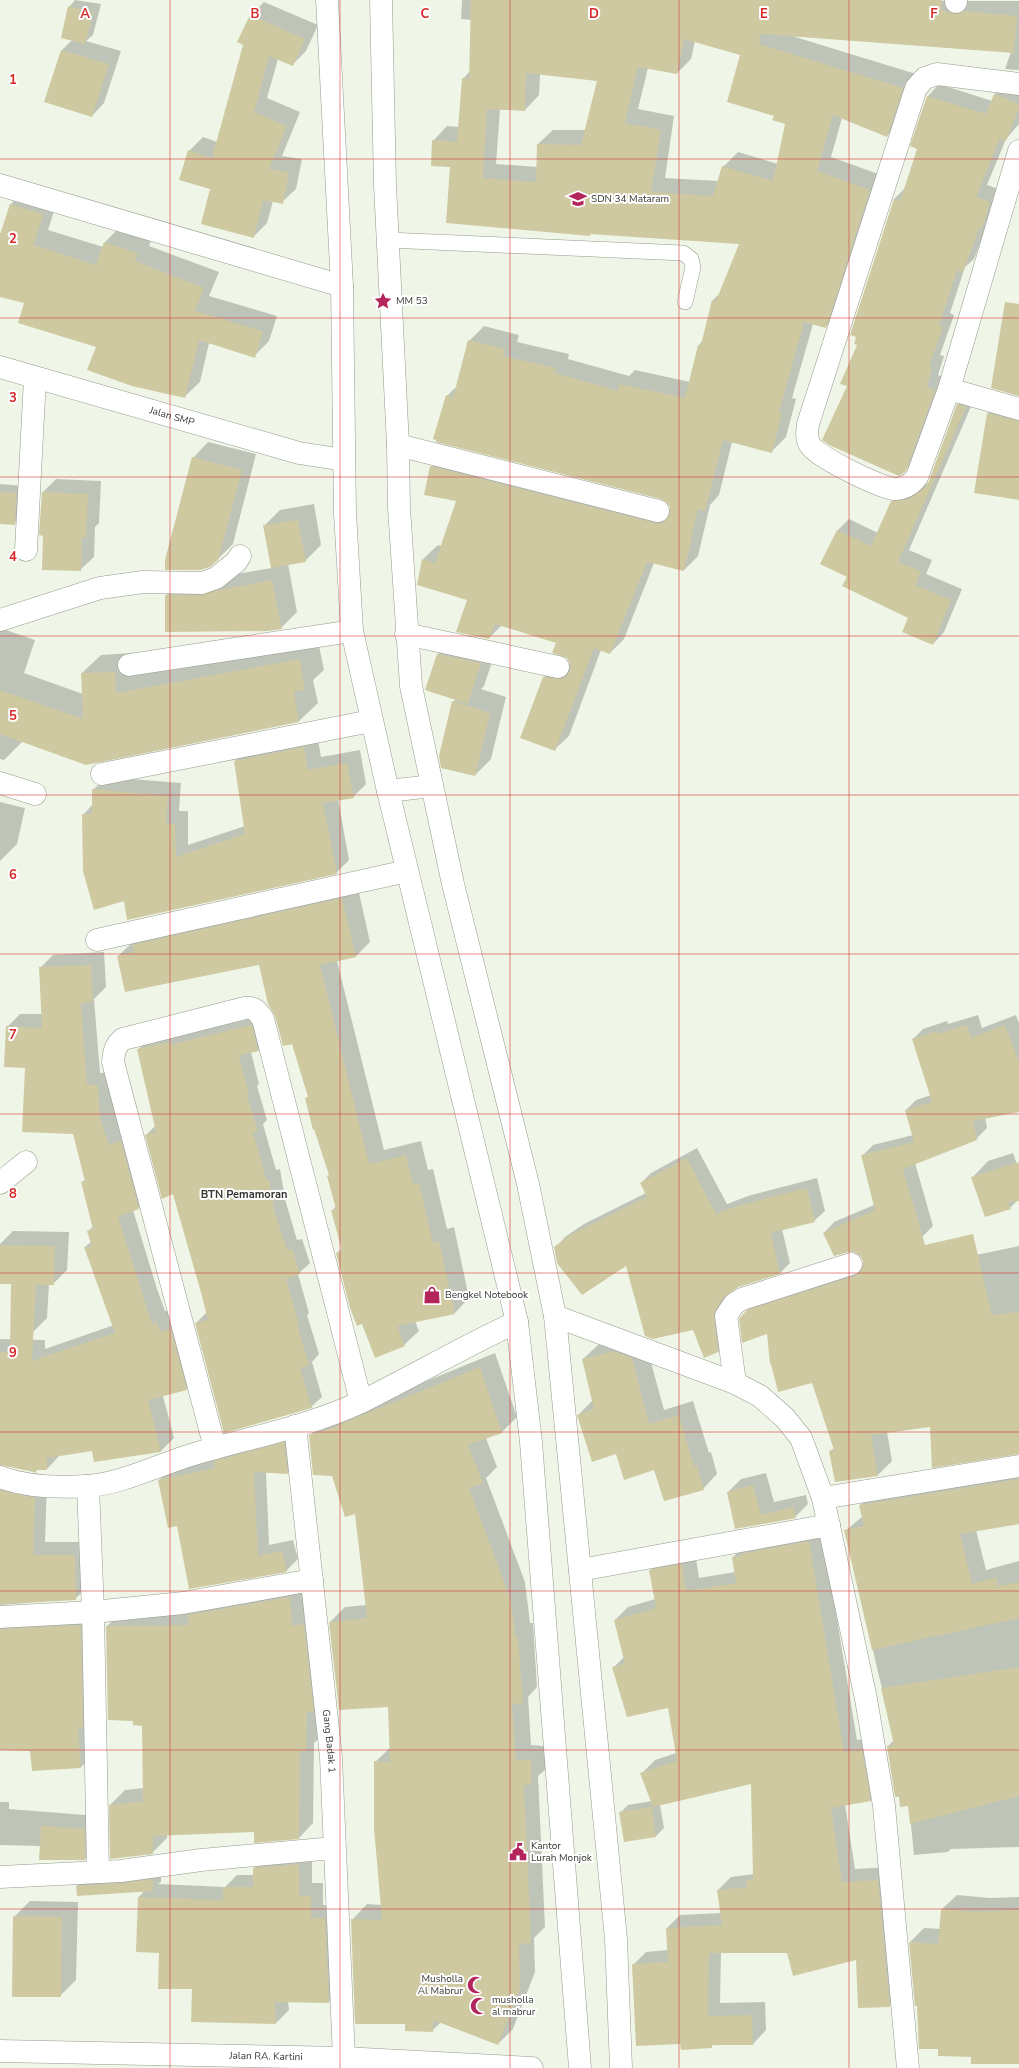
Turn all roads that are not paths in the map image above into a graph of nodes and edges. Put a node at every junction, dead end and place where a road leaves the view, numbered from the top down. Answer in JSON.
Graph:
{"nodes":[{"id":1,"x":327,"y":0,"type":"edge"},
{"id":2,"x":381,"y":0,"type":"edge"},
{"id":3,"x":1019,"y":84,"type":"edge"},
{"id":4,"x":1019,"y":152,"type":"edge"},
{"id":5,"x":0,"y":185,"type":"edge"},
{"id":6,"x":388,"y":240,"type":"junction"},
{"id":7,"x":342,"y":286,"type":"junction"},
{"id":8,"x":685,"y":302,"type":"dead end"},
{"id":9,"x":0,"y":367,"type":"edge"},
{"id":10,"x":35,"y":378,"type":"junction"},
{"id":11,"x":949,"y":389,"type":"junction"},
{"id":12,"x":1019,"y":409,"type":"edge"},
{"id":13,"x":398,"y":445,"type":"junction"},
{"id":14,"x":344,"y":460,"type":"junction"},
{"id":15,"x":658,"y":511,"type":"dead end"},
{"id":16,"x":26,"y":550,"type":"dead end"},
{"id":17,"x":240,"y":556,"type":"dead end"},
{"id":18,"x":0,"y":620,"type":"edge"},
{"id":19,"x":352,"y":631,"type":"junction"},
{"id":20,"x":406,"y":634,"type":"junction"},
{"id":21,"x":129,"y":665,"type":"dead end"},
{"id":22,"x":558,"y":668,"type":"dead end"},
{"id":23,"x":371,"y":721,"type":"junction"},
{"id":24,"x":102,"y":774,"type":"dead end"},
{"id":25,"x":0,"y":783,"type":"edge"},
{"id":26,"x":432,"y":786,"type":"junction"},
{"id":27,"x":388,"y":791,"type":"junction"},
{"id":28,"x":35,"y":794,"type":"dead end"},
{"id":29,"x":407,"y":871,"type":"junction"},
{"id":30,"x":97,"y":940,"type":"dead end"},
{"id":31,"x":26,"y":1162,"type":"dead end"},
{"id":32,"x":0,"y":1183,"type":"edge"},
{"id":33,"x":851,"y":1264,"type":"dead end"},
{"id":34,"x":555,"y":1316,"type":"junction"},
{"id":35,"x":517,"y":1322,"type":"junction"},
{"id":36,"x":735,"y":1383,"type":"junction"},
{"id":37,"x":361,"y":1402,"type":"junction"},
{"id":38,"x":295,"y":1426,"type":"junction"},
{"id":39,"x":215,"y":1448,"type":"junction"},
{"id":40,"x":1019,"y":1466,"type":"edge"},
{"id":41,"x":0,"y":1477,"type":"edge"},
{"id":42,"x":88,"y":1486,"type":"junction"},
{"id":43,"x":823,"y":1498,"type":"junction"},
{"id":44,"x":829,"y":1525,"type":"junction"},
{"id":45,"x":580,"y":1570,"type":"junction"},
{"id":46,"x":312,"y":1580,"type":"junction"},
{"id":47,"x":93,"y":1612,"type":"junction"},
{"id":48,"x":0,"y":1617,"type":"edge"},
{"id":49,"x":334,"y":1848,"type":"junction"},
{"id":50,"x":98,"y":1872,"type":"junction"},
{"id":51,"x":0,"y":1877,"type":"edge"},
{"id":52,"x":0,"y":2051,"type":"edge"},
{"id":53,"x":344,"y":2058,"type":"junction"},
{"id":54,"x":532,"y":2068,"type":"edge"},
{"id":55,"x":580,"y":2068,"type":"edge"},
{"id":56,"x":622,"y":2068,"type":"edge"},
{"id":57,"x":908,"y":2068,"type":"edge"}],
"edges":[{"from":1,"to":7,"type":"street"},
{"from":2,"to":6,"type":"street"},
{"from":3,"to":11,"type":"street"},
{"from":4,"to":11,"type":"street"},
{"from":5,"to":7,"type":"street"},
{"from":6,"to":8,"type":"lane"},
{"from":6,"to":13,"type":"street"},
{"from":7,"to":14,"type":"street"},
{"from":9,"to":10,"type":"street","name":"Jalan SMP"},
{"from":10,"to":14,"type":"street","name":"Jalan SMP"},
{"from":10,"to":16,"type":"street"},
{"from":11,"to":12,"type":"street"},
{"from":13,"to":15,"type":"street"},
{"from":13,"to":20,"type":"street"},
{"from":14,"to":19,"type":"street"},
{"from":17,"to":18,"type":"street"},
{"from":19,"to":21,"type":"street"},
{"from":19,"to":23,"type":"street"},
{"from":20,"to":22,"type":"street"},
{"from":20,"to":26,"type":"street"},
{"from":23,"to":24,"type":"street"},
{"from":23,"to":27,"type":"street"},
{"from":25,"to":28,"type":"street"},
{"from":26,"to":27,"type":"street"},
{"from":26,"to":34,"type":"street"},
{"from":27,"to":29,"type":"street"},
{"from":29,"to":30,"type":"street"},
{"from":29,"to":35,"type":"street"},
{"from":31,"to":32,"type":"street"},
{"from":33,"to":36,"type":"street"},
{"from":34,"to":36,"type":"street"},
{"from":34,"to":45,"type":"street"},
{"from":35,"to":37,"type":"street"},
{"from":35,"to":55,"type":"street"},
{"from":36,"to":43,"type":"street"},
{"from":37,"to":38,"type":"street"},
{"from":37,"to":39,"type":"street"},
{"from":38,"to":39,"type":"street"},
{"from":38,"to":46,"type":"street","name":"Gang Badak 1"},
{"from":39,"to":42,"type":"street"},
{"from":40,"to":43,"type":"street"},
{"from":41,"to":42,"type":"street"},
{"from":42,"to":47,"type":"street"},
{"from":43,"to":44,"type":"street"},
{"from":44,"to":45,"type":"street"},
{"from":44,"to":57,"type":"street"},
{"from":45,"to":56,"type":"street"},
{"from":46,"to":47,"type":"street"},
{"from":46,"to":49,"type":"street","name":"Gang Badak 1"},
{"from":47,"to":48,"type":"street"},
{"from":47,"to":50,"type":"street"},
{"from":49,"to":50,"type":"street"},
{"from":49,"to":53,"type":"street","name":"Gang Badak 1"},
{"from":50,"to":51,"type":"street"},
{"from":52,"to":53,"type":"street","name":"Jalan RA. Kartini"},
{"from":53,"to":54,"type":"street","name":"Jalan RA. Kartini"}]}
